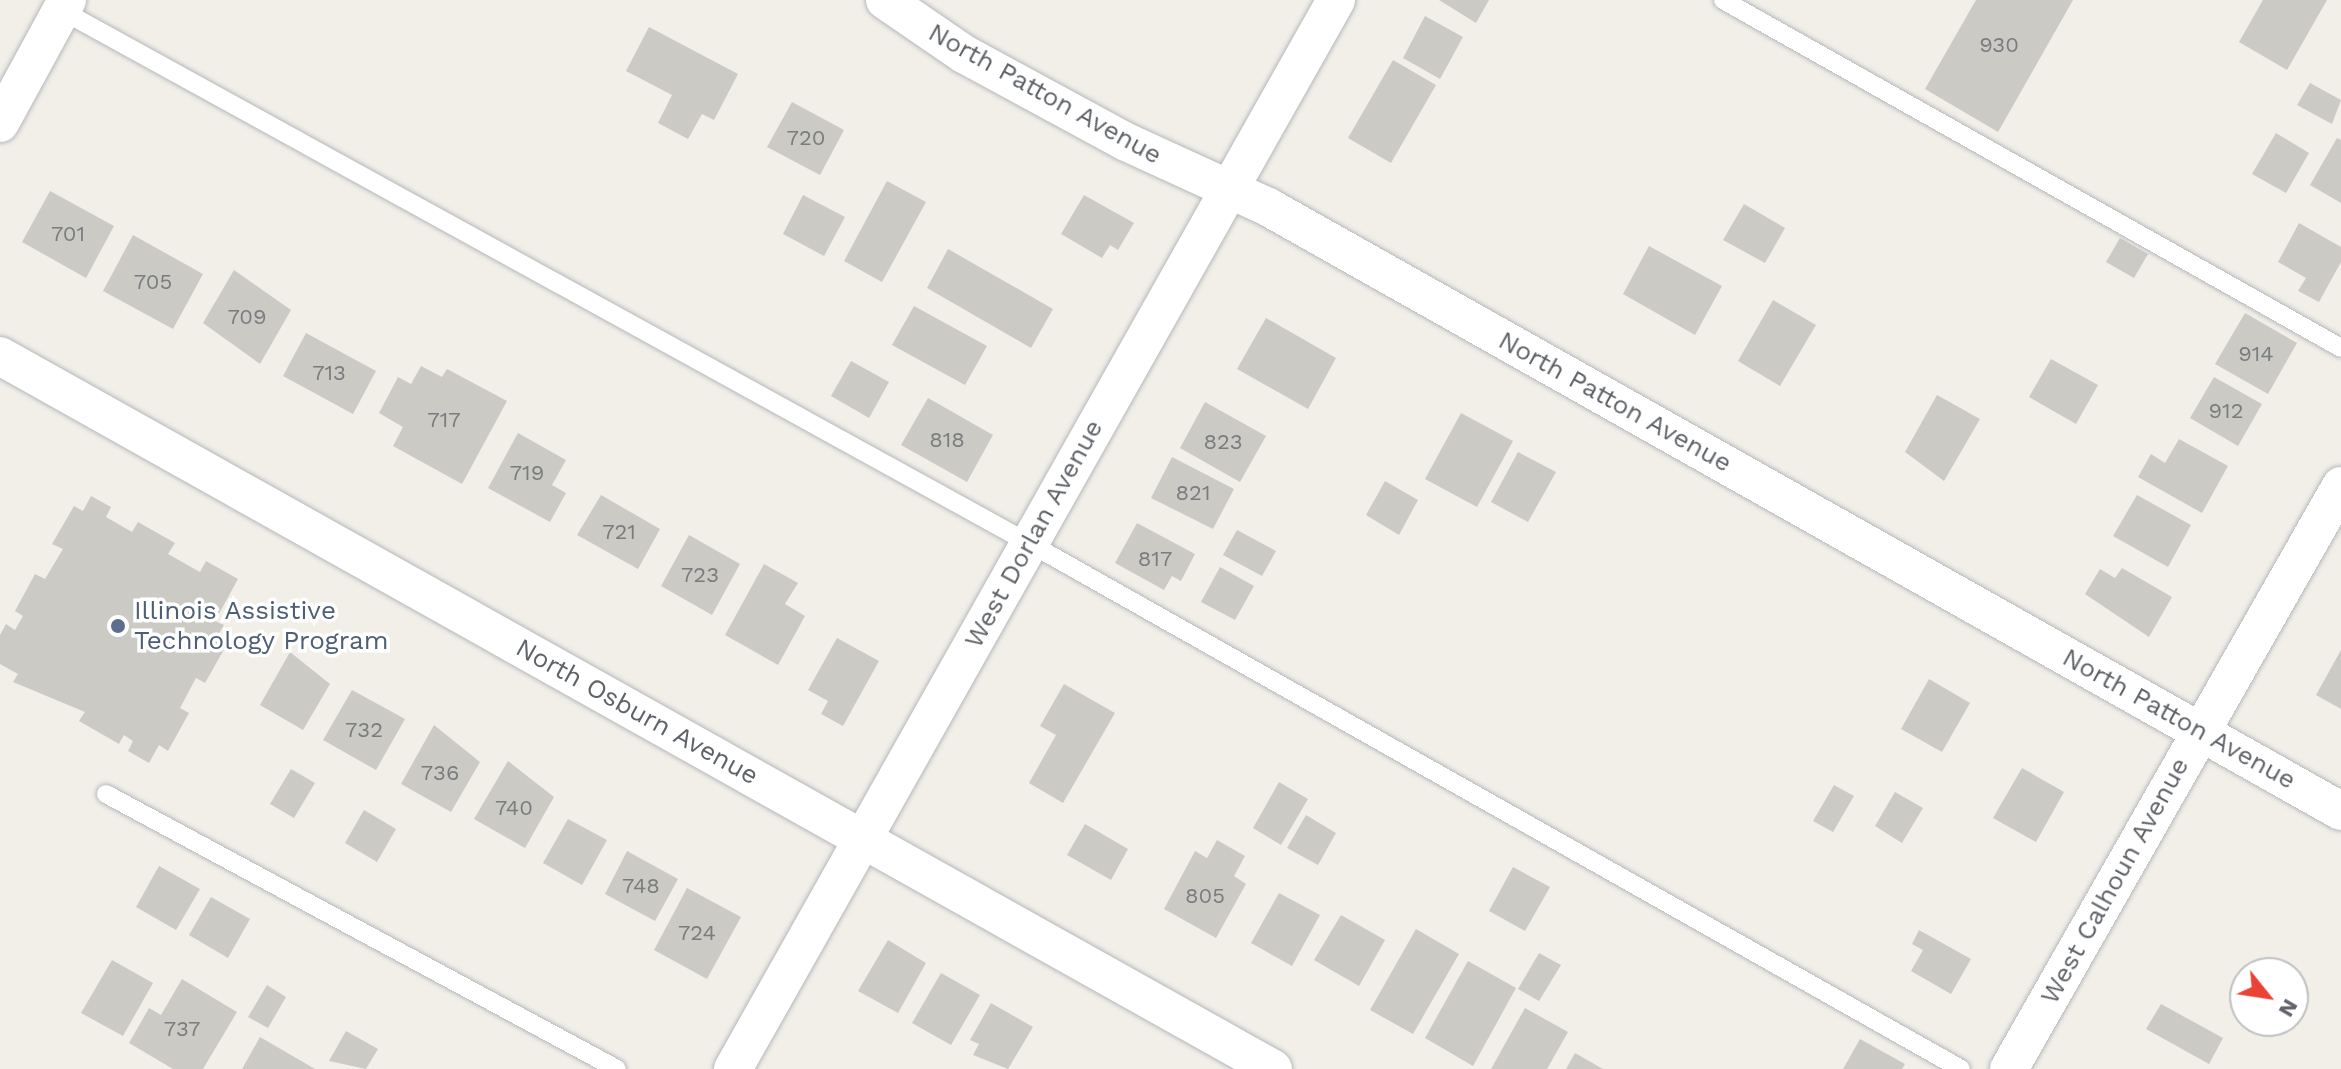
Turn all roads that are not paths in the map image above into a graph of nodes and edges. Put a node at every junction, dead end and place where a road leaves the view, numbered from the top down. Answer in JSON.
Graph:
{"nodes":[{"id":1,"x":885,"y":0,"type":"edge"},
{"id":2,"x":1336,"y":0,"type":"edge"},
{"id":3,"x":1723,"y":0,"type":"edge"},
{"id":4,"x":64,"y":5,"type":"edge"},
{"id":5,"x":0,"y":123,"type":"edge"},
{"id":6,"x":1227,"y":191,"type":"junction"},
{"id":7,"x":2341,"y":348,"type":"edge"},
{"id":8,"x":0,"y":356,"type":"edge"},
{"id":9,"x":2341,"y":486,"type":"edge"},
{"id":10,"x":1029,"y":543,"type":"junction"},
{"id":11,"x":2200,"y":731,"type":"junction"},
{"id":12,"x":106,"y":794,"type":"dead end"},
{"id":13,"x":2341,"y":811,"type":"edge"},
{"id":14,"x":864,"y":839,"type":"junction"},
{"id":15,"x":617,"y":1069,"type":"edge"},
{"id":16,"x":733,"y":1069,"type":"edge"},
{"id":17,"x":1273,"y":1069,"type":"edge"},
{"id":18,"x":1961,"y":1069,"type":"edge"},
{"id":19,"x":2009,"y":1069,"type":"edge"}],
"edges":[{"from":1,"to":6,"type":"street","name":"North Patton Avenue"},
{"from":2,"to":6,"type":"street","name":"West Dorlan Avenue"},
{"from":3,"to":7,"type":"lane"},
{"from":4,"to":5,"type":"street"},
{"from":4,"to":10,"type":"lane"},
{"from":6,"to":10,"type":"street","name":"West Dorlan Avenue"},
{"from":6,"to":11,"type":"street","name":"North Patton Avenue"},
{"from":8,"to":14,"type":"street","name":"North Osburn Avenue"},
{"from":9,"to":11,"type":"street","name":"West Calhoun Avenue"},
{"from":10,"to":14,"type":"street","name":"West Dorlan Avenue"},
{"from":10,"to":18,"type":"lane"},
{"from":11,"to":13,"type":"street","name":"North Patton Avenue"},
{"from":11,"to":19,"type":"street","name":"West Calhoun Avenue"},
{"from":12,"to":15,"type":"lane"},
{"from":14,"to":16,"type":"street","name":"West Dorlan Avenue"},
{"from":14,"to":17,"type":"street","name":"North Osburn Avenue"}]}
